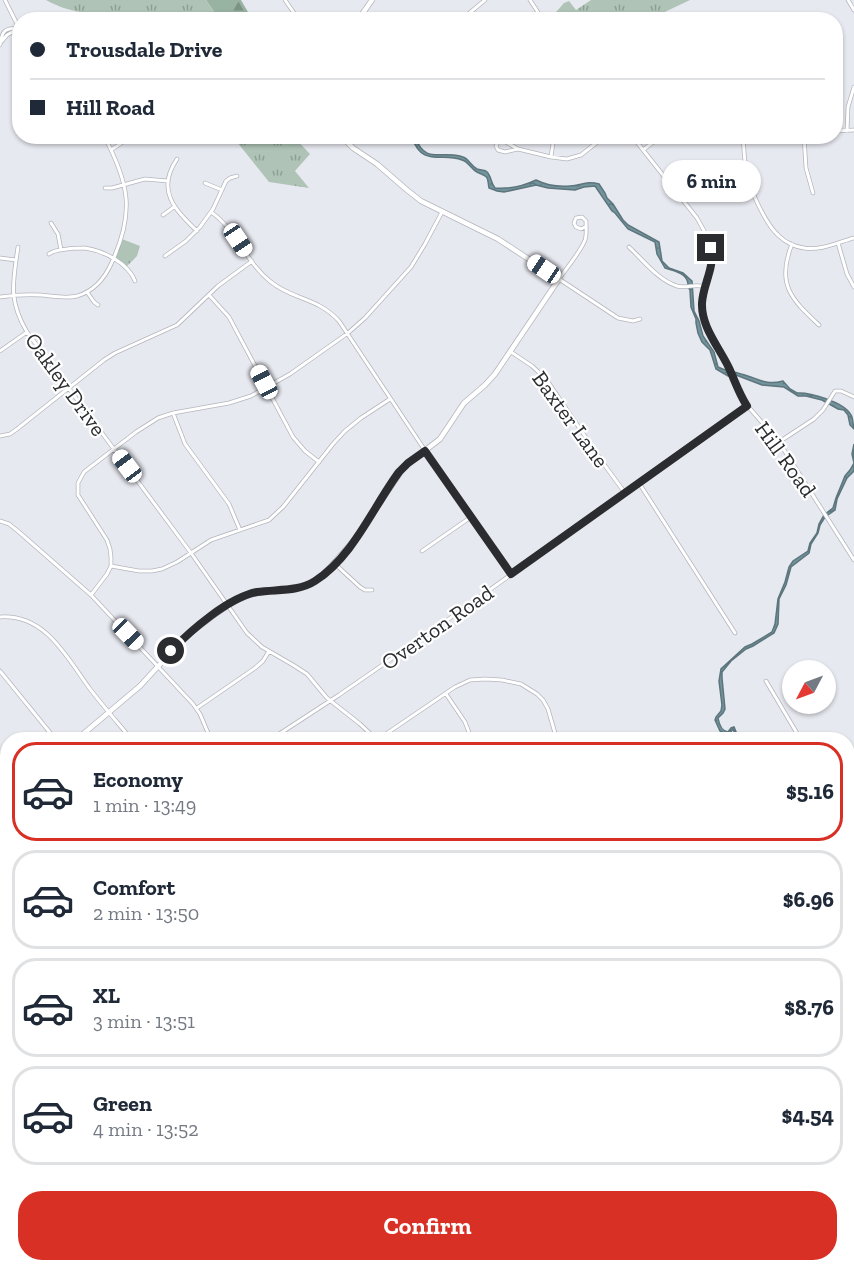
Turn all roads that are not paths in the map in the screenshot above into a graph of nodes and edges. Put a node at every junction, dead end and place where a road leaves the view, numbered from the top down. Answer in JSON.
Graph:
{"nodes":[{"id":1,"x":5,"y":0,"type":"edge"},
{"id":2,"x":485,"y":0,"type":"edge"},
{"id":3,"x":848,"y":0,"type":"edge"},
{"id":4,"x":854,"y":10,"type":"edge"},
{"id":5,"x":471,"y":12,"type":"edge"},
{"id":6,"x":12,"y":14,"type":"edge"},
{"id":7,"x":12,"y":29,"type":"edge"},
{"id":8,"x":0,"y":44,"type":"edge"},
{"id":9,"x":854,"y":87,"type":"edge"},
{"id":10,"x":854,"y":130,"type":"edge"},
{"id":11,"x":843,"y":131,"type":"edge"},
{"id":12,"x":847,"y":131,"type":"junction"},
{"id":13,"x":108,"y":144,"type":"edge"},
{"id":14,"x":122,"y":144,"type":"edge"},
{"id":15,"x":350,"y":144,"type":"edge"},
{"id":16,"x":497,"y":144,"type":"edge"},
{"id":17,"x":509,"y":144,"type":"edge"},
{"id":18,"x":553,"y":144,"type":"edge"},
{"id":19,"x":594,"y":144,"type":"edge"},
{"id":20,"x":638,"y":144,"type":"edge"},
{"id":21,"x":651,"y":144,"type":"edge"},
{"id":22,"x":744,"y":144,"type":"edge"},
{"id":23,"x":805,"y":144,"type":"edge"},
{"id":24,"x":518,"y":149,"type":"junction"},
{"id":25,"x":111,"y":150,"type":"junction"},
{"id":26,"x":643,"y":150,"type":"junction"},
{"id":27,"x":551,"y":157,"type":"junction"},
{"id":28,"x":177,"y":159,"type":"dead end"},
{"id":29,"x":237,"y":176,"type":"dead end"},
{"id":30,"x":168,"y":180,"type":"junction"},
{"id":31,"x":205,"y":183,"type":"dead end"},
{"id":32,"x":124,"y":184,"type":"junction"},
{"id":33,"x":105,"y":188,"type":"dead end"},
{"id":34,"x":222,"y":190,"type":"junction"},
{"id":35,"x":813,"y":193,"type":"dead end"},
{"id":36,"x":174,"y":207,"type":"junction"},
{"id":37,"x":212,"y":212,"type":"junction"},
{"id":38,"x":442,"y":212,"type":"junction"},
{"id":39,"x":164,"y":215,"type":"dead end"},
{"id":40,"x":51,"y":223,"type":"dead end"},
{"id":41,"x":585,"y":227,"type":"junction"},
{"id":42,"x":197,"y":231,"type":"junction"},
{"id":43,"x":854,"y":238,"type":"edge"},
{"id":44,"x":838,"y":243,"type":"junction"},
{"id":45,"x":792,"y":244,"type":"junction"},
{"id":46,"x":629,"y":246,"type":"dead end"},
{"id":47,"x":18,"y":248,"type":"dead end"},
{"id":48,"x":61,"y":250,"type":"junction"},
{"id":49,"x":49,"y":254,"type":"dead end"},
{"id":50,"x":165,"y":256,"type":"dead end"},
{"id":51,"x":0,"y":258,"type":"edge"},
{"id":52,"x":16,"y":260,"type":"junction"},
{"id":53,"x":113,"y":260,"type":"junction"},
{"id":54,"x":252,"y":261,"type":"junction"},
{"id":55,"x":559,"y":279,"type":"junction"},
{"id":56,"x":135,"y":281,"type":"dead end"},
{"id":57,"x":705,"y":287,"type":"junction"},
{"id":58,"x":854,"y":287,"type":"edge"},
{"id":59,"x":87,"y":292,"type":"junction"},
{"id":60,"x":13,"y":295,"type":"junction"},
{"id":61,"x":209,"y":295,"type":"junction"},
{"id":62,"x":0,"y":297,"type":"edge"},
{"id":63,"x":98,"y":304,"type":"dead end"},
{"id":64,"x":640,"y":319,"type":"dead end"},
{"id":65,"x":819,"y":325,"type":"dead end"},
{"id":66,"x":27,"y":332,"type":"junction"},
{"id":67,"x":348,"y":333,"type":"junction"},
{"id":68,"x":0,"y":351,"type":"edge"},
{"id":69,"x":511,"y":352,"type":"junction"},
{"id":70,"x":68,"y":388,"type":"junction"},
{"id":71,"x":267,"y":388,"type":"junction"},
{"id":72,"x":854,"y":397,"type":"edge"},
{"id":73,"x":390,"y":399,"type":"junction"},
{"id":74,"x":747,"y":406,"type":"junction"},
{"id":75,"x":173,"y":413,"type":"junction"},
{"id":76,"x":0,"y":436,"type":"edge"},
{"id":77,"x":779,"y":442,"type":"junction"},
{"id":78,"x":114,"y":449,"type":"junction"},
{"id":79,"x":425,"y":451,"type":"junction"},
{"id":80,"x":318,"y":462,"type":"junction"},
{"id":81,"x":639,"y":483,"type":"junction"},
{"id":82,"x":626,"y":493,"type":"junction"},
{"id":83,"x":471,"y":517,"type":"junction"},
{"id":84,"x":0,"y":521,"type":"edge"},
{"id":85,"x":240,"y":530,"type":"junction"},
{"id":86,"x":422,"y":551,"type":"dead end"},
{"id":87,"x":191,"y":553,"type":"junction"},
{"id":88,"x":854,"y":560,"type":"edge"},
{"id":89,"x":334,"y":564,"type":"junction"},
{"id":90,"x":111,"y":566,"type":"junction"},
{"id":91,"x":511,"y":574,"type":"junction"},
{"id":92,"x":372,"y":590,"type":"dead end"},
{"id":93,"x":91,"y":595,"type":"junction"},
{"id":94,"x":227,"y":606,"type":"junction"},
{"id":95,"x":0,"y":617,"type":"edge"},
{"id":96,"x":735,"y":633,"type":"dead end"},
{"id":97,"x":269,"y":651,"type":"junction"},
{"id":98,"x":158,"y":666,"type":"junction"},
{"id":99,"x":0,"y":671,"type":"edge"},
{"id":100,"x":766,"y":681,"type":"dead end"},
{"id":101,"x":446,"y":694,"type":"junction"},
{"id":102,"x":330,"y":700,"type":"junction"},
{"id":103,"x":196,"y":708,"type":"junction"},
{"id":104,"x":108,"y":712,"type":"junction"},
{"id":105,"x":50,"y":732,"type":"edge"},
{"id":106,"x":85,"y":732,"type":"edge"},
{"id":107,"x":125,"y":732,"type":"edge"},
{"id":108,"x":207,"y":732,"type":"edge"},
{"id":109,"x":282,"y":732,"type":"edge"},
{"id":110,"x":368,"y":732,"type":"edge"},
{"id":111,"x":389,"y":732,"type":"edge"},
{"id":112,"x":469,"y":732,"type":"edge"},
{"id":113,"x":555,"y":732,"type":"edge"},
{"id":114,"x":796,"y":732,"type":"edge"}],
"edges":[{"from":1,"to":6,"type":"street"},
{"from":2,"to":5,"type":"street"},
{"from":3,"to":4,"type":"street"},
{"from":7,"to":8,"type":"street"},
{"from":9,"to":12,"type":"street"},
{"from":10,"to":12,"type":"street"},
{"from":11,"to":12,"type":"street"},
{"from":13,"to":25,"type":"street"},
{"from":14,"to":25,"type":"street"},
{"from":15,"to":38,"type":"street"},
{"from":16,"to":24,"type":"street"},
{"from":17,"to":24,"type":"street"},
{"from":18,"to":27,"type":"street"},
{"from":19,"to":27,"type":"street"},
{"from":20,"to":26,"type":"street","name":"Hill Road"},
{"from":21,"to":26,"type":"street"},
{"from":22,"to":45,"type":"street"},
{"from":23,"to":35,"type":"street"},
{"from":24,"to":27,"type":"street"},
{"from":25,"to":32,"type":"street"},
{"from":26,"to":57,"type":"street","name":"Hill Road"},
{"from":28,"to":30,"type":"street"},
{"from":29,"to":34,"type":"street"},
{"from":30,"to":32,"type":"street"},
{"from":30,"to":36,"type":"street"},
{"from":31,"to":34,"type":"street"},
{"from":32,"to":33,"type":"street"},
{"from":32,"to":53,"type":"street"},
{"from":34,"to":37,"type":"street"},
{"from":36,"to":39,"type":"street"},
{"from":36,"to":42,"type":"street"},
{"from":37,"to":42,"type":"street"},
{"from":37,"to":54,"type":"street"},
{"from":38,"to":55,"type":"street"},
{"from":38,"to":67,"type":"street"},
{"from":40,"to":48,"type":"street"},
{"from":41,"to":41,"type":"street"},
{"from":41,"to":55,"type":"street"},
{"from":42,"to":50,"type":"street"},
{"from":43,"to":44,"type":"street"},
{"from":44,"to":45,"type":"street"},
{"from":44,"to":58,"type":"street"},
{"from":45,"to":65,"type":"street"},
{"from":46,"to":57,"type":"street"},
{"from":47,"to":52,"type":"street","name":"Oakley Drive"},
{"from":48,"to":49,"type":"street"},
{"from":48,"to":53,"type":"street"},
{"from":51,"to":52,"type":"street"},
{"from":52,"to":60,"type":"street","name":"Oakley Drive"},
{"from":53,"to":56,"type":"street"},
{"from":53,"to":59,"type":"street"},
{"from":54,"to":61,"type":"street"},
{"from":54,"to":67,"type":"street"},
{"from":55,"to":64,"type":"street"},
{"from":55,"to":69,"type":"street"},
{"from":57,"to":74,"type":"street","name":"Hill Road"},
{"from":59,"to":60,"type":"street"},
{"from":59,"to":63,"type":"street"},
{"from":60,"to":62,"type":"street"},
{"from":60,"to":66,"type":"street","name":"Oakley Drive"},
{"from":61,"to":70,"type":"street"},
{"from":61,"to":71,"type":"street"},
{"from":66,"to":68,"type":"street"},
{"from":66,"to":70,"type":"street","name":"Oakley Drive"},
{"from":67,"to":71,"type":"street"},
{"from":67,"to":73,"type":"street"},
{"from":69,"to":79,"type":"street"},
{"from":69,"to":82,"type":"street","name":"Baxter Lane"},
{"from":70,"to":76,"type":"street"},
{"from":70,"to":78,"type":"street","name":"Oakley Drive"},
{"from":71,"to":75,"type":"street"},
{"from":71,"to":80,"type":"street"},
{"from":72,"to":77,"type":"street"},
{"from":73,"to":79,"type":"street"},
{"from":73,"to":80,"type":"street"},
{"from":74,"to":77,"type":"street","name":"Hill Road"},
{"from":74,"to":81,"type":"street","name":"Overton Road"},
{"from":75,"to":78,"type":"street"},
{"from":75,"to":85,"type":"street"},
{"from":77,"to":88,"type":"street","name":"Hill Road"},
{"from":78,"to":87,"type":"street","name":"Oakley Drive"},
{"from":78,"to":90,"type":"street"},
{"from":79,"to":83,"type":"street"},
{"from":79,"to":89,"type":"street"},
{"from":80,"to":85,"type":"street"},
{"from":81,"to":82,"type":"street","name":"Overton Road"},
{"from":81,"to":96,"type":"street"},
{"from":82,"to":91,"type":"street","name":"Overton Road"},
{"from":83,"to":86,"type":"street"},
{"from":83,"to":91,"type":"street"},
{"from":84,"to":93,"type":"street"},
{"from":85,"to":87,"type":"street"},
{"from":87,"to":90,"type":"street"},
{"from":87,"to":94,"type":"street","name":"Oakley Drive"},
{"from":89,"to":92,"type":"street"},
{"from":89,"to":94,"type":"street"},
{"from":90,"to":93,"type":"street"},
{"from":91,"to":102,"type":"street","name":"Overton Road"},
{"from":93,"to":98,"type":"street"},
{"from":94,"to":97,"type":"street","name":"Oakley Drive"},
{"from":94,"to":98,"type":"street"},
{"from":95,"to":104,"type":"street"},
{"from":97,"to":102,"type":"street","name":"Oakley Drive"},
{"from":97,"to":103,"type":"street"},
{"from":98,"to":103,"type":"street"},
{"from":98,"to":104,"type":"street"},
{"from":99,"to":105,"type":"street"},
{"from":100,"to":114,"type":"street"},
{"from":101,"to":111,"type":"street"},
{"from":101,"to":112,"type":"street"},
{"from":101,"to":113,"type":"street"},
{"from":102,"to":109,"type":"street","name":"Overton Road"},
{"from":102,"to":110,"type":"street","name":"Oakley Drive"},
{"from":103,"to":108,"type":"street"},
{"from":104,"to":106,"type":"street"},
{"from":104,"to":107,"type":"street"}]}
